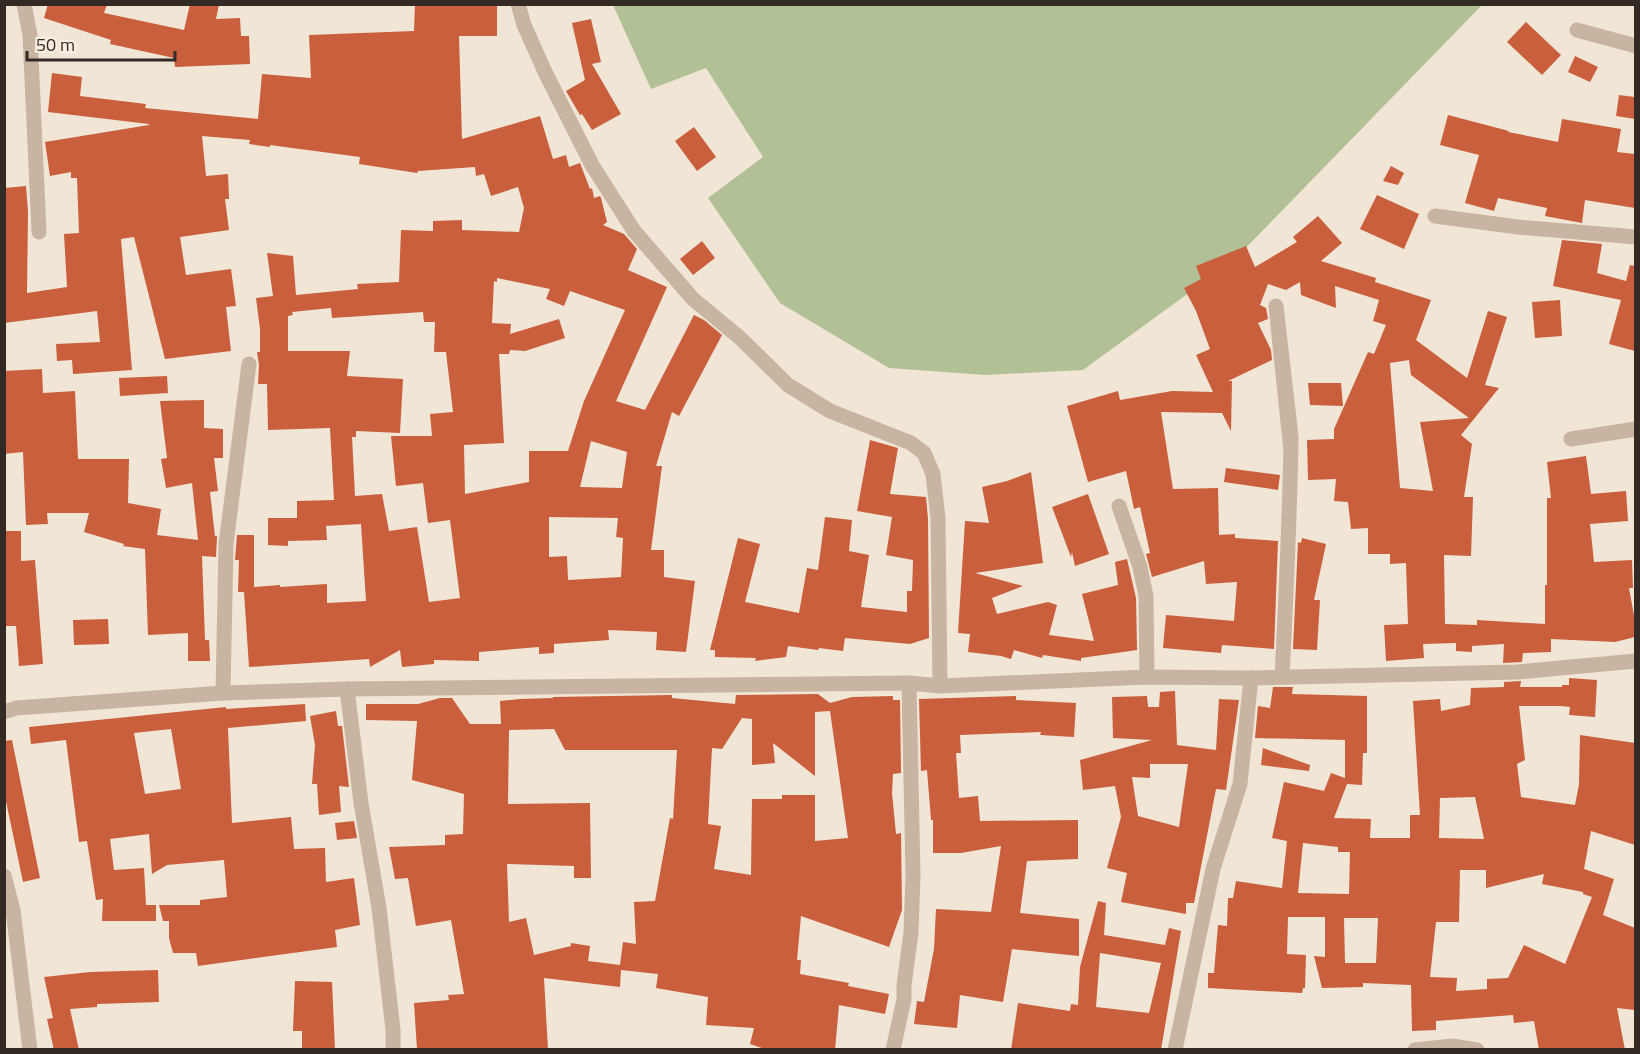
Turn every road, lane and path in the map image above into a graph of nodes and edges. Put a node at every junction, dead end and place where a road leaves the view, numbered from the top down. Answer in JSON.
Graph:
{"nodes":[{"id":1,"x":24,"y":4,"type":"edge"},
{"id":2,"x":518,"y":4,"type":"edge"},
{"id":3,"x":1577,"y":30,"type":"dead end"},
{"id":4,"x":1635,"y":46,"type":"edge"},
{"id":5,"x":1436,"y":216,"type":"dead end"},
{"id":6,"x":39,"y":232,"type":"dead end"},
{"id":7,"x":1635,"y":237,"type":"edge"},
{"id":8,"x":249,"y":364,"type":"dead end"},
{"id":9,"x":1635,"y":429,"type":"edge"},
{"id":10,"x":1571,"y":439,"type":"dead end"},
{"id":11,"x":1291,"y":451,"type":"junction"},
{"id":12,"x":1119,"y":506,"type":"dead end"},
{"id":13,"x":1635,"y":661,"type":"edge"},
{"id":14,"x":1282,"y":676,"type":"junction"},
{"id":15,"x":1147,"y":677,"type":"junction"},
{"id":16,"x":1251,"y":678,"type":"junction"},
{"id":17,"x":909,"y":683,"type":"junction"},
{"id":18,"x":940,"y":686,"type":"junction"},
{"id":19,"x":347,"y":689,"type":"junction"},
{"id":20,"x":223,"y":693,"type":"junction"},
{"id":21,"x":4,"y":712,"type":"edge"},
{"id":22,"x":4,"y":876,"type":"edge"},
{"id":23,"x":30,"y":1050,"type":"edge"},
{"id":24,"x":393,"y":1050,"type":"edge"},
{"id":25,"x":893,"y":1050,"type":"edge"},
{"id":26,"x":1175,"y":1050,"type":"edge"},
{"id":27,"x":1415,"y":1050,"type":"edge"},
{"id":28,"x":1477,"y":1050,"type":"edge"}],
"edges":[{"from":1,"to":6,"type":"street"},
{"from":2,"to":18,"type":"street"},
{"from":3,"to":4,"type":"street"},
{"from":5,"to":7,"type":"street"},
{"from":8,"to":20,"type":"street"},
{"from":9,"to":10,"type":"street"},
{"from":11,"to":11,"type":"street"},
{"from":11,"to":14,"type":"street"},
{"from":12,"to":15,"type":"street"},
{"from":13,"to":14,"type":"street"},
{"from":14,"to":16,"type":"street"},
{"from":15,"to":16,"type":"street"},
{"from":15,"to":18,"type":"street"},
{"from":16,"to":26,"type":"street"},
{"from":17,"to":18,"type":"street"},
{"from":17,"to":19,"type":"street"},
{"from":17,"to":25,"type":"street"},
{"from":19,"to":20,"type":"street"},
{"from":19,"to":24,"type":"street"},
{"from":20,"to":21,"type":"street"},
{"from":22,"to":23,"type":"street"},
{"from":27,"to":28,"type":"street"}]}
